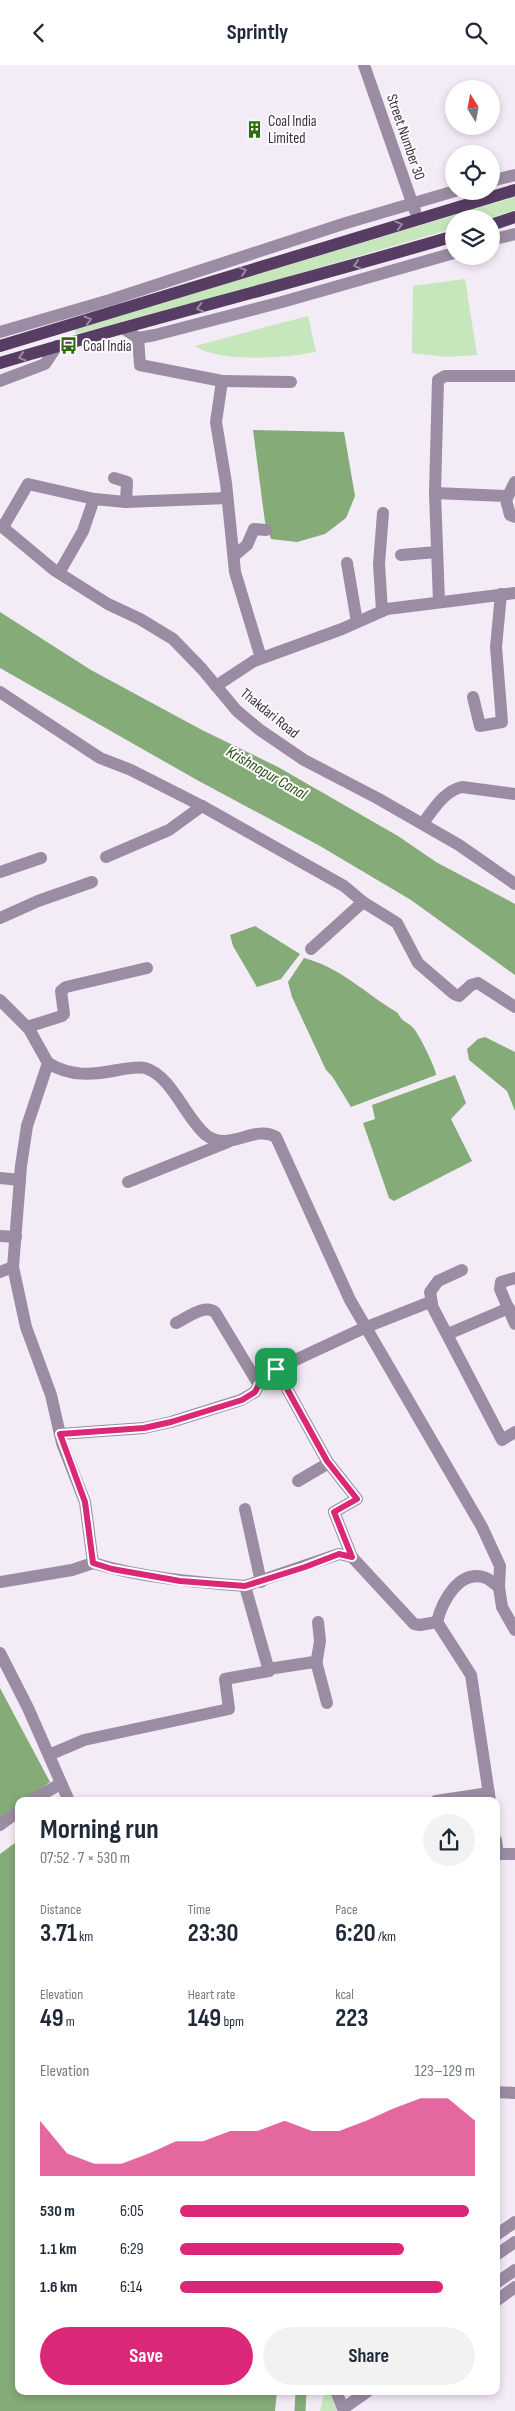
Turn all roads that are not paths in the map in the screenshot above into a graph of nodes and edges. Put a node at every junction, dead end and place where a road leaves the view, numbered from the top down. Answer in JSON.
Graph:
{"nodes":[{"id":1,"x":364,"y":65,"type":"edge"},
{"id":2,"x":515,"y":175,"type":"edge"},
{"id":3,"x":500,"y":179,"type":"edge"},
{"id":4,"x":515,"y":190,"type":"edge"},
{"id":5,"x":445,"y":194,"type":"edge"},
{"id":6,"x":412,"y":203,"type":"junction"},
{"id":7,"x":515,"y":217,"type":"edge"},
{"id":8,"x":418,"y":219,"type":"junction"},
{"id":9,"x":500,"y":222,"type":"edge"},
{"id":10,"x":515,"y":234,"type":"edge"},
{"id":11,"x":500,"y":238,"type":"edge"},
{"id":12,"x":445,"y":239,"type":"edge"},
{"id":13,"x":445,"y":256,"type":"edge"},
{"id":14,"x":123,"y":328,"type":"junction"},
{"id":15,"x":0,"y":332,"type":"edge"},
{"id":16,"x":138,"y":338,"type":"junction"},
{"id":17,"x":0,"y":346,"type":"edge"},
{"id":18,"x":57,"y":346,"type":"junction"},
{"id":19,"x":0,"y":363,"type":"edge"},
{"id":20,"x":515,"y":376,"type":"edge"},
{"id":21,"x":0,"y":381,"type":"edge"},
{"id":22,"x":222,"y":381,"type":"junction"},
{"id":23,"x":291,"y":382,"type":"dead end"},
{"id":24,"x":114,"y":478,"type":"dead end"},
{"id":25,"x":515,"y":482,"type":"edge"},
{"id":26,"x":435,"y":493,"type":"junction"},
{"id":27,"x":227,"y":498,"type":"junction"},
{"id":28,"x":507,"y":498,"type":"junction"},
{"id":29,"x":94,"y":499,"type":"junction"},
{"id":30,"x":126,"y":502,"type":"junction"},
{"id":31,"x":383,"y":513,"type":"dead end"},
{"id":32,"x":515,"y":517,"type":"edge"},
{"id":33,"x":1,"y":526,"type":"edge"},
{"id":34,"x":266,"y":530,"type":"dead end"},
{"id":35,"x":437,"y":551,"type":"junction"},
{"id":36,"x":235,"y":555,"type":"junction"},
{"id":37,"x":401,"y":555,"type":"dead end"},
{"id":38,"x":347,"y":563,"type":"dead end"},
{"id":39,"x":58,"y":573,"type":"junction"},
{"id":40,"x":515,"y":593,"type":"edge"},
{"id":41,"x":501,"y":594,"type":"junction"},
{"id":42,"x":439,"y":602,"type":"junction"},
{"id":43,"x":382,"y":611,"type":"junction"},
{"id":44,"x":357,"y":622,"type":"junction"},
{"id":45,"x":261,"y":658,"type":"junction"},
{"id":46,"x":216,"y":686,"type":"junction"},
{"id":47,"x":0,"y":692,"type":"edge"},
{"id":48,"x":473,"y":697,"type":"dead end"},
{"id":49,"x":515,"y":794,"type":"edge"},
{"id":50,"x":202,"y":806,"type":"junction"},
{"id":51,"x":423,"y":823,"type":"junction"},
{"id":52,"x":106,"y":857,"type":"dead end"},
{"id":53,"x":41,"y":858,"type":"dead end"},
{"id":54,"x":0,"y":872,"type":"edge"},
{"id":55,"x":92,"y":882,"type":"dead end"},
{"id":56,"x":515,"y":884,"type":"edge"},
{"id":57,"x":363,"y":902,"type":"junction"},
{"id":58,"x":0,"y":918,"type":"edge"},
{"id":59,"x":311,"y":949,"type":"dead end"},
{"id":60,"x":147,"y":968,"type":"dead end"},
{"id":61,"x":0,"y":1000,"type":"edge"},
{"id":62,"x":515,"y":1007,"type":"edge"},
{"id":63,"x":28,"y":1027,"type":"junction"},
{"id":64,"x":48,"y":1063,"type":"junction"},
{"id":65,"x":229,"y":1142,"type":"junction"},
{"id":66,"x":0,"y":1178,"type":"edge"},
{"id":67,"x":20,"y":1180,"type":"junction"},
{"id":68,"x":128,"y":1182,"type":"dead end"},
{"id":69,"x":0,"y":1235,"type":"edge"},
{"id":70,"x":16,"y":1237,"type":"junction"},
{"id":71,"x":13,"y":1267,"type":"junction"},
{"id":72,"x":462,"y":1270,"type":"dead end"},
{"id":73,"x":0,"y":1272,"type":"edge"},
{"id":74,"x":515,"y":1278,"type":"edge"},
{"id":75,"x":432,"y":1303,"type":"junction"},
{"id":76,"x":509,"y":1308,"type":"junction"},
{"id":77,"x":176,"y":1323,"type":"dead end"},
{"id":78,"x":515,"y":1324,"type":"edge"},
{"id":79,"x":364,"y":1327,"type":"junction"},
{"id":80,"x":448,"y":1334,"type":"junction"},
{"id":81,"x":276,"y":1369,"type":"junction"},
{"id":82,"x":258,"y":1385,"type":"junction"},
{"id":83,"x":515,"y":1432,"type":"edge"},
{"id":84,"x":60,"y":1434,"type":"junction"},
{"id":85,"x":327,"y":1461,"type":"junction"},
{"id":86,"x":298,"y":1481,"type":"dead end"},
{"id":87,"x":245,"y":1509,"type":"dead end"},
{"id":88,"x":352,"y":1557,"type":"junction"},
{"id":89,"x":93,"y":1563,"type":"junction"},
{"id":90,"x":0,"y":1582,"type":"edge"},
{"id":91,"x":261,"y":1582,"type":"junction"},
{"id":92,"x":245,"y":1586,"type":"junction"},
{"id":93,"x":499,"y":1587,"type":"junction"},
{"id":94,"x":318,"y":1622,"type":"dead end"},
{"id":95,"x":438,"y":1623,"type":"junction"},
{"id":96,"x":515,"y":1631,"type":"edge"},
{"id":97,"x":0,"y":1653,"type":"edge"},
{"id":98,"x":316,"y":1665,"type":"junction"},
{"id":99,"x":268,"y":1669,"type":"junction"},
{"id":100,"x":327,"y":1703,"type":"dead end"},
{"id":101,"x":49,"y":1755,"type":"junction"},
{"id":102,"x":60,"y":1784,"type":"junction"},
{"id":103,"x":39,"y":1797,"type":"edge"},
{"id":104,"x":67,"y":1797,"type":"edge"},
{"id":105,"x":490,"y":1797,"type":"edge"},
{"id":106,"x":15,"y":1814,"type":"edge"},
{"id":107,"x":0,"y":1825,"type":"edge"},
{"id":108,"x":515,"y":1854,"type":"edge"},
{"id":109,"x":500,"y":1855,"type":"edge"},
{"id":110,"x":500,"y":2092,"type":"edge"},
{"id":111,"x":515,"y":2093,"type":"edge"},
{"id":112,"x":515,"y":2222,"type":"edge"},
{"id":113,"x":500,"y":2232,"type":"edge"},
{"id":114,"x":515,"y":2242,"type":"edge"},
{"id":115,"x":500,"y":2252,"type":"edge"},
{"id":116,"x":515,"y":2270,"type":"edge"},
{"id":117,"x":500,"y":2280,"type":"edge"},
{"id":118,"x":515,"y":2287,"type":"edge"},
{"id":119,"x":500,"y":2298,"type":"edge"},
{"id":120,"x":339,"y":2395,"type":"edge"},
{"id":121,"x":363,"y":2395,"type":"edge"},
{"id":122,"x":344,"y":2409,"type":"edge"}],
"edges":[{"from":1,"to":6,"type":"street","name":"Street Number 30"},
{"from":2,"to":3,"type":"street"},
{"from":4,"to":8,"type":"main road"},
{"from":5,"to":6,"type":"street"},
{"from":6,"to":8,"type":"street","name":"Street Number 30"},
{"from":6,"to":15,"type":"street"},
{"from":7,"to":9,"type":"main road"},
{"from":17,"to":8,"type":"main road","one_way":true},
{"from":10,"to":11,"type":"street"},
{"from":12,"to":14,"type":"main road","one_way":true},
{"from":13,"to":16,"type":"street"},
{"from":14,"to":16,"type":"street"},
{"from":14,"to":18,"type":"main road"},
{"from":16,"to":22,"type":"street"},
{"from":18,"to":19,"type":"main road","one_way":true},
{"from":18,"to":21,"type":"street"},
{"from":20,"to":26,"type":"street"},
{"from":22,"to":23,"type":"street"},
{"from":22,"to":27,"type":"street"},
{"from":24,"to":30,"type":"street"},
{"from":25,"to":28,"type":"street"},
{"from":26,"to":28,"type":"street"},
{"from":26,"to":35,"type":"street"},
{"from":27,"to":30,"type":"street"},
{"from":27,"to":36,"type":"street"},
{"from":28,"to":32,"type":"street"},
{"from":29,"to":30,"type":"street"},
{"from":29,"to":33,"type":"street"},
{"from":29,"to":39,"type":"street"},
{"from":31,"to":43,"type":"street"},
{"from":33,"to":39,"type":"street","name":"Thakdari Road"},
{"from":34,"to":36,"type":"street"},
{"from":35,"to":37,"type":"street"},
{"from":35,"to":42,"type":"street"},
{"from":36,"to":45,"type":"street"},
{"from":38,"to":44,"type":"street"},
{"from":39,"to":46,"type":"street","name":"Thakdari Road"},
{"from":40,"to":41,"type":"street"},
{"from":41,"to":42,"type":"street"},
{"from":41,"to":48,"type":"street"},
{"from":42,"to":43,"type":"street"},
{"from":43,"to":44,"type":"street"},
{"from":44,"to":45,"type":"street"},
{"from":45,"to":46,"type":"street"},
{"from":46,"to":51,"type":"street","name":"Thakdari Road"},
{"from":47,"to":50,"type":"street"},
{"from":49,"to":51,"type":"street"},
{"from":50,"to":52,"type":"street"},
{"from":50,"to":57,"type":"street"},
{"from":51,"to":56,"type":"street","name":"Thakdari Road"},
{"from":53,"to":54,"type":"street"},
{"from":55,"to":58,"type":"street"},
{"from":57,"to":59,"type":"street"},
{"from":57,"to":62,"type":"street"},
{"from":60,"to":63,"type":"street"},
{"from":61,"to":63,"type":"street"},
{"from":63,"to":64,"type":"street"},
{"from":64,"to":65,"type":"street"},
{"from":64,"to":67,"type":"street"},
{"from":65,"to":68,"type":"street"},
{"from":65,"to":79,"type":"street"},
{"from":66,"to":67,"type":"street"},
{"from":67,"to":70,"type":"street"},
{"from":69,"to":70,"type":"street"},
{"from":70,"to":71,"type":"street"},
{"from":71,"to":73,"type":"street"},
{"from":71,"to":84,"type":"street"},
{"from":72,"to":75,"type":"street"},
{"from":74,"to":76,"type":"street"},
{"from":75,"to":79,"type":"street"},
{"from":75,"to":80,"type":"street"},
{"from":76,"to":78,"type":"street"},
{"from":76,"to":80,"type":"street"},
{"from":77,"to":82,"type":"street"},
{"from":79,"to":81,"type":"street"},
{"from":79,"to":93,"type":"street"},
{"from":80,"to":83,"type":"street"},
{"from":81,"to":82,"type":"street"},
{"from":81,"to":85,"type":"street"},
{"from":82,"to":84,"type":"street"},
{"from":84,"to":89,"type":"street"},
{"from":85,"to":86,"type":"street"},
{"from":85,"to":88,"type":"street"},
{"from":87,"to":91,"type":"street"},
{"from":88,"to":91,"type":"street"},
{"from":88,"to":95,"type":"street"},
{"from":89,"to":90,"type":"street"},
{"from":89,"to":92,"type":"street"},
{"from":91,"to":92,"type":"street"},
{"from":92,"to":99,"type":"street"},
{"from":93,"to":95,"type":"street"},
{"from":93,"to":96,"type":"street"},
{"from":94,"to":98,"type":"street"},
{"from":95,"to":105,"type":"street"},
{"from":97,"to":101,"type":"street"},
{"from":98,"to":99,"type":"street"},
{"from":98,"to":100,"type":"street"},
{"from":99,"to":101,"type":"street"},
{"from":101,"to":102,"type":"street"},
{"from":102,"to":103,"type":"street"},
{"from":102,"to":104,"type":"street"},
{"from":106,"to":107,"type":"street"},
{"from":108,"to":109,"type":"street"},
{"from":110,"to":111,"type":"street"},
{"from":112,"to":113,"type":"street"},
{"from":114,"to":115,"type":"street"},
{"from":116,"to":117,"type":"street"},
{"from":118,"to":119,"type":"street"},
{"from":120,"to":122,"type":"street"},
{"from":121,"to":122,"type":"street"}]}
